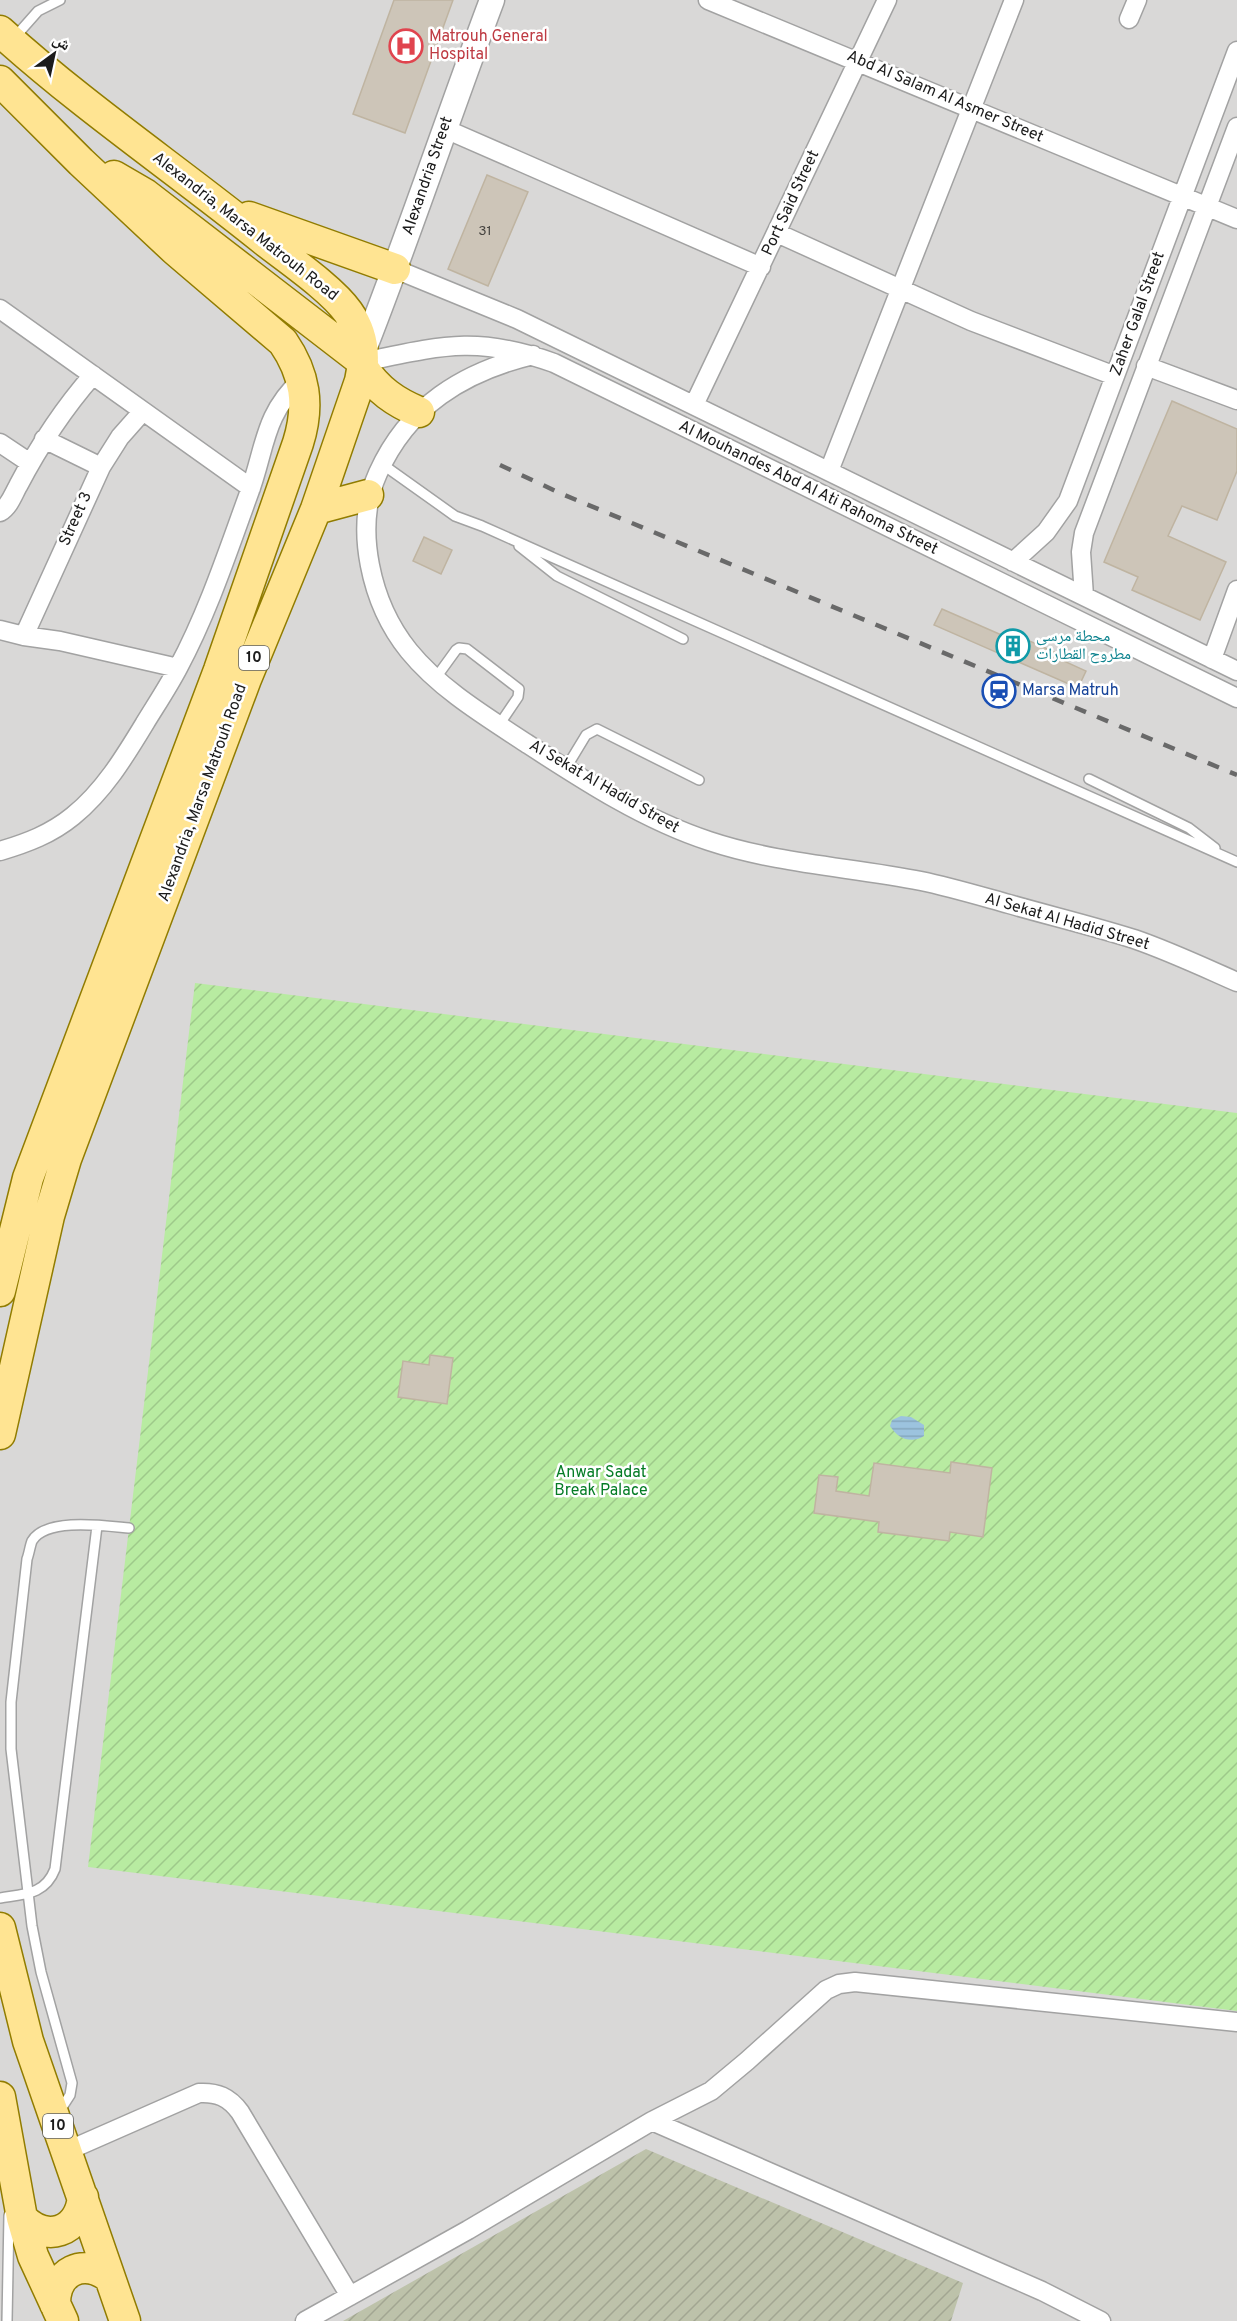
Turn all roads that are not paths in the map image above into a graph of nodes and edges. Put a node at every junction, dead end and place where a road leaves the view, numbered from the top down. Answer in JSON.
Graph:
{"nodes":[{"id":1,"x":60,"y":0,"type":"edge"},
{"id":2,"x":492,"y":0,"type":"edge"},
{"id":3,"x":887,"y":0,"type":"edge"},
{"id":4,"x":1014,"y":0,"type":"edge"},
{"id":5,"x":1137,"y":0,"type":"edge"},
{"id":6,"x":712,"y":1,"type":"edge"},
{"id":7,"x":1129,"y":19,"type":"dead end"},
{"id":8,"x":5,"y":36,"type":"edge"},
{"id":9,"x":1237,"y":51,"type":"edge"},
{"id":10,"x":858,"y":61,"type":"junction"},
{"id":11,"x":0,"y":81,"type":"edge"},
{"id":12,"x":971,"y":108,"type":"junction"},
{"id":13,"x":1237,"y":127,"type":"edge"},
{"id":14,"x":443,"y":128,"type":"junction"},
{"id":15,"x":81,"y":162,"type":"junction"},
{"id":16,"x":1182,"y":195,"type":"junction"},
{"id":17,"x":1207,"y":206,"type":"junction"},
{"id":18,"x":225,"y":208,"type":"junction"},
{"id":19,"x":1237,"y":219,"type":"edge"},
{"id":20,"x":777,"y":233,"type":"junction"},
{"id":21,"x":761,"y":267,"type":"junction"},
{"id":22,"x":395,"y":270,"type":"junction"},
{"id":23,"x":900,"y":291,"type":"junction"},
{"id":24,"x":2,"y":315,"type":"edge"},
{"id":25,"x":533,"y":356,"type":"junction"},
{"id":26,"x":363,"y":361,"type":"junction"},
{"id":27,"x":1146,"y":366,"type":"junction"},
{"id":28,"x":93,"y":375,"type":"junction"},
{"id":29,"x":1115,"y":376,"type":"junction"},
{"id":30,"x":302,"y":379,"type":"junction"},
{"id":31,"x":1237,"y":400,"type":"edge"},
{"id":32,"x":694,"y":405,"type":"junction"},
{"id":33,"x":143,"y":411,"type":"junction"},
{"id":34,"x":419,"y":412,"type":"junction"},
{"id":35,"x":44,"y":439,"type":"junction"},
{"id":36,"x":0,"y":443,"type":"edge"},
{"id":37,"x":30,"y":463,"type":"junction"},
{"id":38,"x":382,"y":464,"type":"junction"},
{"id":39,"x":100,"y":467,"type":"junction"},
{"id":40,"x":829,"y":471,"type":"junction"},
{"id":41,"x":251,"y":488,"type":"junction"},
{"id":42,"x":368,"y":495,"type":"junction"},
{"id":43,"x":316,"y":509,"type":"junction"},
{"id":44,"x":0,"y":512,"type":"edge"},
{"id":45,"x":934,"y":524,"type":"junction"},
{"id":46,"x":508,"y":537,"type":"junction"},
{"id":47,"x":924,"y":544,"type":"junction"},
{"id":48,"x":1013,"y":562,"type":"junction"},
{"id":49,"x":1237,"y":590,"type":"edge"},
{"id":50,"x":1084,"y":596,"type":"junction"},
{"id":51,"x":0,"y":630,"type":"edge"},
{"id":52,"x":24,"y":636,"type":"junction"},
{"id":53,"x":683,"y":639,"type":"dead end"},
{"id":54,"x":1212,"y":659,"type":"junction"},
{"id":55,"x":178,"y":668,"type":"junction"},
{"id":56,"x":1237,"y":671,"type":"edge"},
{"id":57,"x":435,"y":679,"type":"junction"},
{"id":58,"x":1237,"y":698,"type":"edge"},
{"id":59,"x":499,"y":725,"type":"junction"},
{"id":60,"x":566,"y":768,"type":"junction"},
{"id":61,"x":1089,"y":779,"type":"dead end"},
{"id":62,"x":699,"y":780,"type":"dead end"},
{"id":63,"x":0,"y":851,"type":"edge"},
{"id":64,"x":1226,"y":857,"type":"junction"},
{"id":65,"x":1237,"y":862,"type":"edge"},
{"id":66,"x":1237,"y":982,"type":"edge"},
{"id":67,"x":0,"y":1291,"type":"edge"},
{"id":68,"x":0,"y":1434,"type":"edge"},
{"id":69,"x":97,"y":1526,"type":"junction"},
{"id":70,"x":129,"y":1528,"type":"dead end"},
{"id":71,"x":27,"y":1893,"type":"junction"},
{"id":72,"x":0,"y":1898,"type":"edge"},
{"id":73,"x":0,"y":1928,"type":"edge"},
{"id":74,"x":1237,"y":2022,"type":"edge"},
{"id":75,"x":0,"y":2097,"type":"edge"},
{"id":76,"x":55,"y":2117,"type":"junction"},
{"id":77,"x":652,"y":2121,"type":"junction"},
{"id":78,"x":67,"y":2151,"type":"junction"},
{"id":79,"x":10,"y":2158,"type":"junction"},
{"id":80,"x":83,"y":2198,"type":"junction"},
{"id":81,"x":22,"y":2218,"type":"junction"},
{"id":82,"x":109,"y":2277,"type":"junction"},
{"id":83,"x":350,"y":2296,"type":"junction"},
{"id":84,"x":59,"y":2312,"type":"edge"},
{"id":85,"x":7,"y":2321,"type":"edge"},
{"id":86,"x":125,"y":2321,"type":"edge"},
{"id":87,"x":305,"y":2321,"type":"edge"},
{"id":88,"x":1101,"y":2321,"type":"edge"}],
"edges":[{"from":1,"to":8,"type":"lane"},
{"from":2,"to":14,"type":"street","name":"Alexandria Street"},
{"from":3,"to":10,"type":"street","name":"Port Said Street"},
{"from":4,"to":12,"type":"street"},
{"from":5,"to":7,"type":"street"},
{"from":6,"to":10,"type":"street","name":"Abd Al Salam Al Asmer Street"},
{"from":8,"to":18,"type":"main road","name":"Alexandria, Marsa Matrouh Road"},
{"from":9,"to":16,"type":"street","name":"Zaher Galal Street"},
{"from":10,"to":12,"type":"street","name":"Abd Al Salam Al Asmer Street"},
{"from":10,"to":20,"type":"street","name":"Port Said Street"},
{"from":11,"to":15,"type":"main road","name":"Alexandria, Marsa Matrouh Road","number":"10"},
{"from":12,"to":16,"type":"street","name":"Abd Al Salam Al Asmer Street"},
{"from":12,"to":23,"type":"street"},
{"from":13,"to":17,"type":"street","name":"Zaher Galal Street"},
{"from":14,"to":21,"type":"street"},
{"from":14,"to":22,"type":"street","name":"Alexandria Street"},
{"from":15,"to":26,"type":"main road"},
{"from":15,"to":30,"type":"main road","name":"Alexandria, Marsa Matrouh Road","number":"10"},
{"from":16,"to":17,"type":"street","name":"Abd Al Salam Al Asmer Street"},
{"from":16,"to":29,"type":"street","name":"Zaher Galal Street"},
{"from":17,"to":19,"type":"street","name":"Abd Al Salam Al Asmer Street"},
{"from":17,"to":27,"type":"street","name":"Zaher Galal Street"},
{"from":18,"to":22,"type":"main road"},
{"from":18,"to":26,"type":"main road","name":"Alexandria, Marsa Matrouh Road"},
{"from":20,"to":21,"type":"street","name":"Port Said Street"},
{"from":20,"to":23,"type":"street"},
{"from":21,"to":32,"type":"street","name":"Port Said Street"},
{"from":22,"to":26,"type":"street","name":"Alexandria Street"},
{"from":22,"to":32,"type":"street","name":"Al Mouhandes Abd Al Ati Rahoma Street"},
{"from":23,"to":29,"type":"street"},
{"from":23,"to":40,"type":"street"},
{"from":24,"to":28,"type":"street"},
{"from":25,"to":26,"type":"street","name":"Al Mouhandes Abd Al Ati Rahoma Street"},
{"from":25,"to":34,"type":"street","name":"Al Sekat Al Hadid Street"},
{"from":25,"to":47,"type":"street","name":"Al Mouhandes Abd Al Ati Rahoma Street"},
{"from":26,"to":34,"type":"main road"},
{"from":26,"to":43,"type":"main road","name":"Alexandria, Marsa Matrouh Road","number":"10"},
{"from":27,"to":31,"type":"street"},
{"from":27,"to":50,"type":"street","name":"Zaher Galal Street"},
{"from":28,"to":33,"type":"street"},
{"from":28,"to":35,"type":"street"},
{"from":29,"to":48,"type":"street","name":"Zaher Galal Street"},
{"from":30,"to":41,"type":"street"},
{"from":30,"to":67,"type":"main road","name":"Alexandria, Marsa Matrouh Road","number":"10"},
{"from":32,"to":40,"type":"street","name":"Al Mouhandes Abd Al Ati Rahoma Street"},
{"from":33,"to":39,"type":"street","name":"Street 3"},
{"from":33,"to":41,"type":"street"},
{"from":34,"to":38,"type":"street","name":"Al Sekat Al Hadid Street"},
{"from":35,"to":37,"type":"street"},
{"from":35,"to":39,"type":"street"},
{"from":36,"to":37,"type":"street"},
{"from":37,"to":44,"type":"street"},
{"from":38,"to":42,"type":"street","name":"Al Sekat Al Hadid Street"},
{"from":38,"to":46,"type":"lane"},
{"from":39,"to":52,"type":"street","name":"Street 3"},
{"from":40,"to":45,"type":"street","name":"Al Mouhandes Abd Al Ati Rahoma Street"},
{"from":41,"to":55,"type":"street"},
{"from":42,"to":43,"type":"main road"},
{"from":42,"to":57,"type":"street","name":"Al Sekat Al Hadid Street"},
{"from":43,"to":68,"type":"main road","name":"Alexandria, Marsa Matrouh Road","number":"10"},
{"from":45,"to":47,"type":"street"},
{"from":45,"to":48,"type":"street","name":"Al Mouhandes Abd Al Ati Rahoma Street"},
{"from":46,"to":53,"type":"lane"},
{"from":46,"to":64,"type":"lane"},
{"from":47,"to":58,"type":"street","name":"Al Mouhandes Abd Al Ati Rahoma Street"},
{"from":48,"to":50,"type":"street","name":"Al Mouhandes Abd Al Ati Rahoma Street"},
{"from":49,"to":54,"type":"street"},
{"from":50,"to":54,"type":"street","name":"Al Mouhandes Abd Al Ati Rahoma Street"},
{"from":51,"to":52,"type":"street"},
{"from":52,"to":55,"type":"street"},
{"from":54,"to":56,"type":"street","name":"Al Mouhandes Abd Al Ati Rahoma Street"},
{"from":55,"to":63,"type":"street"},
{"from":57,"to":59,"type":"street","name":"Al Sekat Al Hadid Street"},
{"from":57,"to":59,"type":"lane"},
{"from":59,"to":60,"type":"street","name":"Al Sekat Al Hadid Street"},
{"from":60,"to":62,"type":"lane"},
{"from":60,"to":66,"type":"street","name":"Al Sekat Al Hadid Street"},
{"from":61,"to":64,"type":"lane"},
{"from":64,"to":65,"type":"lane"},
{"from":69,"to":70,"type":"lane"},
{"from":69,"to":71,"type":"lane"},
{"from":69,"to":71,"type":"lane"},
{"from":71,"to":72,"type":"lane"},
{"from":71,"to":76,"type":"lane"},
{"from":73,"to":76,"type":"main road","number":"10"},
{"from":74,"to":77,"type":"street"},
{"from":75,"to":79,"type":"main road"},
{"from":76,"to":78,"type":"main road","number":"10"},
{"from":77,"to":83,"type":"street"},
{"from":77,"to":88,"type":"street"},
{"from":78,"to":80,"type":"main road","number":"10"},
{"from":78,"to":83,"type":"street"},
{"from":79,"to":81,"type":"main road"},
{"from":79,"to":85,"type":"lane"},
{"from":80,"to":81,"type":"main road"},
{"from":80,"to":82,"type":"main road","number":"10"},
{"from":81,"to":84,"type":"main road"},
{"from":82,"to":84,"type":"main road"},
{"from":82,"to":86,"type":"main road","number":"10"},
{"from":83,"to":87,"type":"street"}]}
